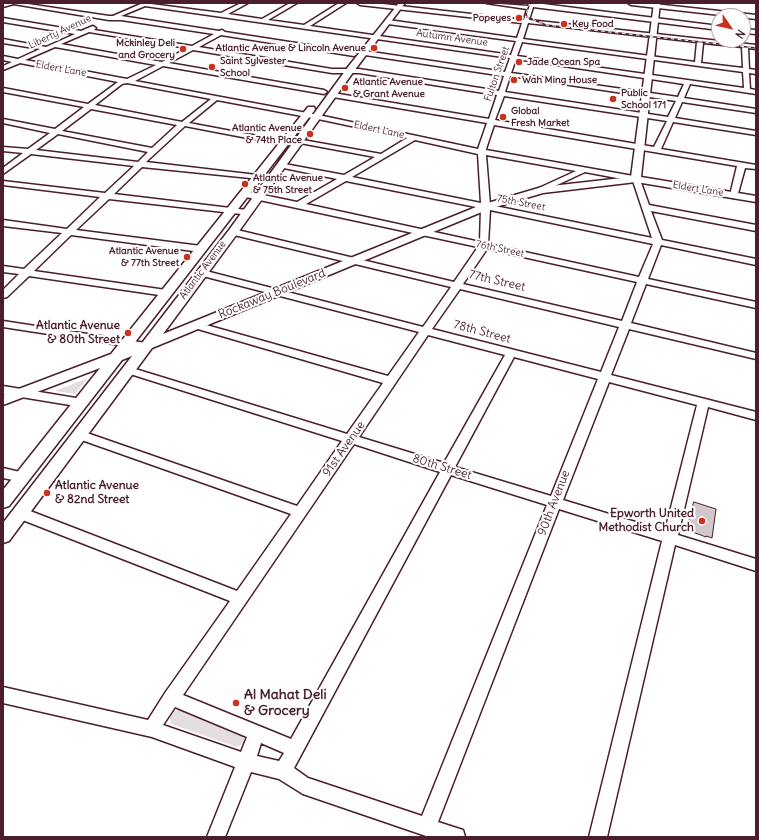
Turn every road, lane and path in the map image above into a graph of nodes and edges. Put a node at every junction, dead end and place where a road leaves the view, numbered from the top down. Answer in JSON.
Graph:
{"nodes":[{"id":1,"x":13,"y":3,"type":"edge"},
{"id":2,"x":58,"y":3,"type":"edge"},
{"id":3,"x":245,"y":3,"type":"edge"},
{"id":4,"x":294,"y":3,"type":"edge"},
{"id":5,"x":343,"y":3,"type":"edge"},
{"id":6,"x":360,"y":3,"type":"edge"},
{"id":7,"x":489,"y":3,"type":"edge"},
{"id":8,"x":631,"y":3,"type":"edge"},
{"id":9,"x":132,"y":4,"type":"edge"},
{"id":10,"x":145,"y":4,"type":"edge"},
{"id":11,"x":657,"y":4,"type":"edge"},
{"id":12,"x":3,"y":5,"type":"edge"},
{"id":13,"x":192,"y":5,"type":"dead end"},
{"id":14,"x":396,"y":5,"type":"edge"},
{"id":15,"x":531,"y":5,"type":"edge"},
{"id":16,"x":45,"y":8,"type":"junction"},
{"id":17,"x":183,"y":10,"type":"junction"},
{"id":18,"x":35,"y":12,"type":"dead end"},
{"id":19,"x":222,"y":15,"type":"junction"},
{"id":20,"x":756,"y":17,"type":"edge"},
{"id":21,"x":22,"y":18,"type":"dead end"},
{"id":22,"x":115,"y":18,"type":"junction"},
{"id":23,"x":245,"y":19,"type":"junction"},
{"id":24,"x":3,"y":20,"type":"edge"},
{"id":25,"x":655,"y":20,"type":"junction"},
{"id":26,"x":263,"y":21,"type":"junction"},
{"id":27,"x":12,"y":22,"type":"junction"},
{"id":28,"x":388,"y":22,"type":"junction"},
{"id":29,"x":525,"y":22,"type":"junction"},
{"id":30,"x":236,"y":24,"type":"dead end"},
{"id":31,"x":3,"y":25,"type":"edge"},
{"id":32,"x":230,"y":27,"type":"dead end"},
{"id":33,"x":305,"y":27,"type":"junction"},
{"id":34,"x":569,"y":27,"type":"junction"},
{"id":35,"x":711,"y":27,"type":"edge"},
{"id":36,"x":610,"y":31,"type":"junction"},
{"id":37,"x":84,"y":32,"type":"junction"},
{"id":38,"x":220,"y":33,"type":"junction"},
{"id":39,"x":367,"y":36,"type":"junction"},
{"id":40,"x":653,"y":36,"type":"junction"},
{"id":41,"x":376,"y":38,"type":"junction"},
{"id":42,"x":519,"y":39,"type":"junction"},
{"id":43,"x":3,"y":41,"type":"edge"},
{"id":44,"x":700,"y":41,"type":"junction"},
{"id":45,"x":711,"y":42,"type":"edge"},
{"id":46,"x":554,"y":44,"type":"junction"},
{"id":47,"x":55,"y":45,"type":"junction"},
{"id":48,"x":48,"y":48,"type":"junction"},
{"id":49,"x":192,"y":48,"type":"junction"},
{"id":50,"x":745,"y":48,"type":"edge"},
{"id":51,"x":596,"y":50,"type":"junction"},
{"id":52,"x":365,"y":53,"type":"junction"},
{"id":53,"x":354,"y":54,"type":"junction"},
{"id":54,"x":513,"y":57,"type":"junction"},
{"id":55,"x":651,"y":57,"type":"junction"},
{"id":56,"x":3,"y":58,"type":"edge"},
{"id":57,"x":19,"y":62,"type":"junction"},
{"id":58,"x":162,"y":64,"type":"junction"},
{"id":59,"x":698,"y":64,"type":"junction"},
{"id":60,"x":6,"y":65,"type":"edge"},
{"id":61,"x":3,"y":68,"type":"edge"},
{"id":62,"x":746,"y":70,"type":"junction"},
{"id":63,"x":340,"y":71,"type":"junction"},
{"id":64,"x":350,"y":71,"type":"junction"},
{"id":65,"x":756,"y":72,"type":"edge"},
{"id":66,"x":507,"y":74,"type":"junction"},
{"id":67,"x":648,"y":76,"type":"junction"},
{"id":68,"x":126,"y":81,"type":"junction"},
{"id":69,"x":688,"y":82,"type":"junction"},
{"id":70,"x":3,"y":90,"type":"edge"},
{"id":71,"x":747,"y":90,"type":"junction"},
{"id":72,"x":324,"y":92,"type":"junction"},
{"id":73,"x":756,"y":92,"type":"edge"},
{"id":74,"x":500,"y":93,"type":"junction"},
{"id":75,"x":333,"y":95,"type":"junction"},
{"id":76,"x":646,"y":95,"type":"junction"},
{"id":77,"x":216,"y":98,"type":"junction"},
{"id":78,"x":680,"y":100,"type":"junction"},
{"id":79,"x":88,"y":106,"type":"junction"},
{"id":80,"x":756,"y":111,"type":"edge"},
{"id":81,"x":312,"y":116,"type":"junction"},
{"id":82,"x":644,"y":116,"type":"junction"},
{"id":83,"x":3,"y":120,"type":"edge"},
{"id":84,"x":671,"y":120,"type":"junction"},
{"id":85,"x":490,"y":122,"type":"junction"},
{"id":86,"x":182,"y":124,"type":"junction"},
{"id":87,"x":56,"y":131,"type":"junction"},
{"id":88,"x":756,"y":133,"type":"edge"},
{"id":89,"x":415,"y":137,"type":"junction"},
{"id":90,"x":300,"y":141,"type":"junction"},
{"id":91,"x":284,"y":143,"type":"junction"},
{"id":92,"x":640,"y":147,"type":"junction"},
{"id":93,"x":3,"y":148,"type":"edge"},
{"id":94,"x":657,"y":150,"type":"junction"},
{"id":95,"x":29,"y":151,"type":"junction"},
{"id":96,"x":154,"y":151,"type":"junction"},
{"id":97,"x":482,"y":152,"type":"junction"},
{"id":98,"x":381,"y":156,"type":"junction"},
{"id":99,"x":140,"y":164,"type":"junction"},
{"id":100,"x":742,"y":164,"type":"junction"},
{"id":101,"x":282,"y":165,"type":"junction"},
{"id":102,"x":756,"y":167,"type":"edge"},
{"id":103,"x":584,"y":170,"type":"junction"},
{"id":104,"x":3,"y":172,"type":"edge"},
{"id":105,"x":257,"y":177,"type":"junction"},
{"id":106,"x":344,"y":178,"type":"junction"},
{"id":107,"x":636,"y":178,"type":"junction"},
{"id":108,"x":3,"y":183,"type":"edge"},
{"id":109,"x":542,"y":190,"type":"junction"},
{"id":110,"x":244,"y":194,"type":"junction"},
{"id":111,"x":107,"y":195,"type":"junction"},
{"id":112,"x":734,"y":195,"type":"junction"},
{"id":113,"x":258,"y":196,"type":"junction"},
{"id":114,"x":756,"y":198,"type":"edge"},
{"id":115,"x":298,"y":205,"type":"junction"},
{"id":116,"x":485,"y":207,"type":"junction"},
{"id":117,"x":646,"y":207,"type":"junction"},
{"id":118,"x":231,"y":210,"type":"junction"},
{"id":119,"x":247,"y":213,"type":"junction"},
{"id":120,"x":3,"y":223,"type":"edge"},
{"id":121,"x":756,"y":228,"type":"edge"},
{"id":122,"x":70,"y":231,"type":"junction"},
{"id":123,"x":233,"y":232,"type":"junction"},
{"id":124,"x":425,"y":233,"type":"junction"},
{"id":125,"x":658,"y":242,"type":"junction"},
{"id":126,"x":484,"y":246,"type":"junction"},
{"id":127,"x":201,"y":249,"type":"junction"},
{"id":128,"x":356,"y":260,"type":"junction"},
{"id":129,"x":756,"y":262,"type":"edge"},
{"id":130,"x":3,"y":269,"type":"edge"},
{"id":131,"x":27,"y":272,"type":"junction"},
{"id":132,"x":202,"y":273,"type":"junction"},
{"id":133,"x":642,"y":280,"type":"junction"},
{"id":134,"x":457,"y":285,"type":"junction"},
{"id":135,"x":166,"y":292,"type":"junction"},
{"id":136,"x":278,"y":292,"type":"junction"},
{"id":137,"x":3,"y":295,"type":"edge"},
{"id":138,"x":756,"y":306,"type":"edge"},
{"id":139,"x":3,"y":324,"type":"edge"},
{"id":140,"x":625,"y":324,"type":"junction"},
{"id":141,"x":195,"y":325,"type":"junction"},
{"id":142,"x":426,"y":330,"type":"junction"},
{"id":143,"x":128,"y":343,"type":"junction"},
{"id":144,"x":146,"y":346,"type":"junction"},
{"id":145,"x":511,"y":353,"type":"junction"},
{"id":146,"x":118,"y":356,"type":"junction"},
{"id":147,"x":756,"y":356,"type":"edge"},
{"id":148,"x":128,"y":370,"type":"junction"},
{"id":149,"x":604,"y":377,"type":"junction"},
{"id":150,"x":391,"y":380,"type":"junction"},
{"id":151,"x":3,"y":390,"type":"edge"},
{"id":152,"x":22,"y":393,"type":"junction"},
{"id":153,"x":3,"y":400,"type":"edge"},
{"id":154,"x":703,"y":402,"type":"junction"},
{"id":155,"x":82,"y":403,"type":"junction"},
{"id":156,"x":756,"y":416,"type":"edge"},
{"id":157,"x":80,"y":435,"type":"junction"},
{"id":158,"x":351,"y":439,"type":"junction"},
{"id":159,"x":448,"y":469,"type":"junction"},
{"id":160,"x":3,"y":473,"type":"edge"},
{"id":161,"x":23,"y":477,"type":"junction"},
{"id":162,"x":3,"y":502,"type":"edge"},
{"id":163,"x":554,"y":502,"type":"junction"},
{"id":164,"x":300,"y":512,"type":"junction"},
{"id":165,"x":20,"y":514,"type":"junction"},
{"id":166,"x":3,"y":536,"type":"edge"},
{"id":167,"x":670,"y":538,"type":"junction"},
{"id":168,"x":756,"y":565,"type":"edge"},
{"id":169,"x":240,"y":599,"type":"junction"},
{"id":170,"x":3,"y":695,"type":"edge"},
{"id":171,"x":171,"y":698,"type":"junction"},
{"id":172,"x":152,"y":729,"type":"junction"},
{"id":173,"x":257,"y":733,"type":"junction"},
{"id":174,"x":295,"y":749,"type":"junction"},
{"id":175,"x":244,"y":762,"type":"junction"},
{"id":176,"x":283,"y":771,"type":"junction"},
{"id":177,"x":427,"y":827,"type":"junction"},
{"id":178,"x":216,"y":837,"type":"edge"},
{"id":179,"x":456,"y":837,"type":"edge"},
{"id":180,"x":598,"y":837,"type":"edge"}],
"edges":[{"from":1,"to":12,"type":"main road"},
{"from":1,"to":16,"type":"street"},
{"from":2,"to":16,"type":"street"},
{"from":3,"to":19,"type":"street"},
{"from":4,"to":26,"type":"street"},
{"from":5,"to":33,"type":"street"},
{"from":6,"to":14,"type":"street"},
{"from":7,"to":15,"type":"street"},
{"from":8,"to":11,"type":"street"},
{"from":9,"to":10,"type":"street","name":"Autumn Avenue"},
{"from":10,"to":17,"type":"street","name":"Autumn Avenue"},
{"from":10,"to":22,"type":"street","name":"Liberty Avenue"},
{"from":11,"to":20,"type":"street"},
{"from":11,"to":25,"type":"main road"},
{"from":13,"to":17,"type":"street"},
{"from":14,"to":28,"type":"main road","name":"Atlantic Avenue"},
{"from":14,"to":29,"type":"street"},
{"from":14,"to":39,"type":"main road","name":"Atlantic Avenue"},
{"from":15,"to":25,"type":"street"},
{"from":15,"to":29,"type":"street","name":"Fulton Street"},
{"from":16,"to":18,"type":"street"},
{"from":16,"to":22,"type":"street"},
{"from":17,"to":19,"type":"street","name":"Autumn Avenue"},
{"from":19,"to":23,"type":"street","name":"Autumn Avenue"},
{"from":21,"to":27,"type":"street"},
{"from":22,"to":37,"type":"street","name":"Liberty Avenue"},
{"from":22,"to":38,"type":"street"},
{"from":23,"to":26,"type":"street","name":"Autumn Avenue"},
{"from":23,"to":30,"type":"street"},
{"from":24,"to":27,"type":"street"},
{"from":25,"to":35,"type":"street"},
{"from":25,"to":40,"type":"main road"},
{"from":26,"to":33,"type":"street","name":"Autumn Avenue"},
{"from":27,"to":31,"type":"street"},
{"from":27,"to":37,"type":"street"},
{"from":28,"to":41,"type":"main road","name":"Atlantic Avenue"},
{"from":28,"to":42,"type":"street"},
{"from":29,"to":34,"type":"street"},
{"from":29,"to":42,"type":"street","name":"Fulton Street"},
{"from":32,"to":38,"type":"street"},
{"from":33,"to":39,"type":"street","name":"Autumn Avenue"},
{"from":34,"to":36,"type":"street"},
{"from":34,"to":46,"type":"street"},
{"from":36,"to":40,"type":"street"},
{"from":36,"to":51,"type":"street"},
{"from":37,"to":47,"type":"street","name":"Liberty Avenue"},
{"from":37,"to":49,"type":"street"},
{"from":38,"to":49,"type":"street"},
{"from":38,"to":53,"type":"street"},
{"from":39,"to":41,"type":"street","name":"Autumn Avenue"},
{"from":39,"to":53,"type":"main road","name":"Atlantic Avenue"},
{"from":40,"to":44,"type":"street"},
{"from":40,"to":55,"type":"main road"},
{"from":41,"to":52,"type":"main road","name":"Atlantic Avenue"},
{"from":41,"to":54,"type":"street","name":"Autumn Avenue"},
{"from":42,"to":46,"type":"street"},
{"from":42,"to":54,"type":"street","name":"Fulton Street"},
{"from":43,"to":48,"type":"street"},
{"from":44,"to":45,"type":"street"},
{"from":44,"to":59,"type":"street"},
{"from":46,"to":51,"type":"street"},
{"from":47,"to":48,"type":"street","name":"Liberty Avenue"},
{"from":47,"to":58,"type":"street"},
{"from":48,"to":57,"type":"street","name":"Liberty Avenue"},
{"from":49,"to":58,"type":"street"},
{"from":49,"to":63,"type":"street"},
{"from":50,"to":62,"type":"street"},
{"from":51,"to":55,"type":"street"},
{"from":52,"to":64,"type":"main road","name":"Atlantic Avenue"},
{"from":52,"to":66,"type":"street"},
{"from":53,"to":63,"type":"main road","name":"Atlantic Avenue"},
{"from":54,"to":66,"type":"street","name":"Fulton Street"},
{"from":54,"to":67,"type":"street","name":"Autumn Avenue"},
{"from":55,"to":59,"type":"street"},
{"from":55,"to":67,"type":"main road"},
{"from":56,"to":57,"type":"street","name":"Eldert Lane"},
{"from":57,"to":60,"type":"street","name":"Liberty Avenue"},
{"from":57,"to":68,"type":"street","name":"Eldert Lane"},
{"from":58,"to":68,"type":"street"},
{"from":58,"to":72,"type":"street"},
{"from":59,"to":62,"type":"street"},
{"from":60,"to":61,"type":"street","name":"Liberty Avenue"},
{"from":62,"to":65,"type":"street"},
{"from":62,"to":71,"type":"street"},
{"from":63,"to":64,"type":"street"},
{"from":63,"to":72,"type":"main road","name":"Atlantic Avenue"},
{"from":64,"to":74,"type":"street"},
{"from":64,"to":75,"type":"main road","name":"Atlantic Avenue"},
{"from":66,"to":74,"type":"street","name":"Fulton Street"},
{"from":66,"to":76,"type":"street"},
{"from":67,"to":69,"type":"street","name":"Autumn Avenue"},
{"from":67,"to":76,"type":"main road"},
{"from":68,"to":77,"type":"street","name":"Eldert Lane"},
{"from":68,"to":79,"type":"street"},
{"from":69,"to":71,"type":"street","name":"Autumn Avenue"},
{"from":69,"to":78,"type":"street"},
{"from":70,"to":79,"type":"street"},
{"from":71,"to":73,"type":"street","name":"Autumn Avenue"},
{"from":72,"to":81,"type":"main road","name":"Atlantic Avenue"},
{"from":74,"to":82,"type":"street"},
{"from":74,"to":85,"type":"street","name":"Fulton Street"},
{"from":75,"to":81,"type":"main road","name":"Atlantic Avenue"},
{"from":75,"to":85,"type":"street"},
{"from":76,"to":78,"type":"street"},
{"from":76,"to":82,"type":"main road"},
{"from":77,"to":81,"type":"street","name":"Eldert Lane"},
{"from":77,"to":86,"type":"street"},
{"from":78,"to":80,"type":"street"},
{"from":78,"to":84,"type":"street"},
{"from":79,"to":86,"type":"street"},
{"from":79,"to":87,"type":"street"},
{"from":81,"to":89,"type":"street","name":"Eldert Lane"},
{"from":81,"to":90,"type":"main road","name":"Atlantic Avenue"},
{"from":81,"to":91,"type":"main road","name":"Atlantic Avenue"},
{"from":82,"to":84,"type":"street"},
{"from":82,"to":92,"type":"main road"},
{"from":83,"to":87,"type":"street"},
{"from":84,"to":88,"type":"street"},
{"from":84,"to":94,"type":"street"},
{"from":85,"to":92,"type":"street"},
{"from":85,"to":97,"type":"street","name":"Fulton Street"},
{"from":86,"to":91,"type":"street"},
{"from":86,"to":96,"type":"street"},
{"from":87,"to":95,"type":"street"},
{"from":87,"to":96,"type":"street"},
{"from":89,"to":97,"type":"street","name":"Eldert Lane"},
{"from":89,"to":98,"type":"street"},
{"from":90,"to":98,"type":"street"},
{"from":90,"to":101,"type":"main road","name":"Atlantic Avenue"},
{"from":91,"to":105,"type":"main road","name":"Atlantic Avenue"},
{"from":92,"to":94,"type":"street"},
{"from":92,"to":107,"type":"main road"},
{"from":93,"to":95,"type":"street"},
{"from":94,"to":100,"type":"street"},
{"from":95,"to":99,"type":"street"},
{"from":95,"to":104,"type":"street"},
{"from":96,"to":99,"type":"street"},
{"from":97,"to":103,"type":"street","name":"Eldert Lane"},
{"from":97,"to":116,"type":"street"},
{"from":98,"to":106,"type":"street"},
{"from":99,"to":105,"type":"street"},
{"from":99,"to":111,"type":"street"},
{"from":100,"to":102,"type":"street"},
{"from":100,"to":112,"type":"street"},
{"from":101,"to":106,"type":"street","name":"75th Street"},
{"from":101,"to":113,"type":"main road","name":"Atlantic Avenue"},
{"from":103,"to":107,"type":"street","name":"Eldert Lane"},
{"from":103,"to":109,"type":"street","name":"Rockaway Boulevard"},
{"from":105,"to":110,"type":"main road","name":"Atlantic Avenue"},
{"from":106,"to":115,"type":"street"},
{"from":106,"to":116,"type":"street","name":"75th Street"},
{"from":107,"to":109,"type":"main road","name":"Rockaway Boulevard"},
{"from":107,"to":112,"type":"main road","name":"Eldert Lane"},
{"from":107,"to":117,"type":"street"},
{"from":108,"to":111,"type":"street"},
{"from":109,"to":116,"type":"main road","name":"Rockaway Boulevard"},
{"from":110,"to":113,"type":"street","name":"76th Street"},
{"from":110,"to":118,"type":"main road","name":"Atlantic Avenue"},
{"from":111,"to":118,"type":"street"},
{"from":111,"to":122,"type":"street"},
{"from":112,"to":114,"type":"main road","name":"Eldert Lane"},
{"from":113,"to":115,"type":"street","name":"76th Street"},
{"from":113,"to":119,"type":"main road","name":"Atlantic Avenue"},
{"from":115,"to":124,"type":"street","name":"76th Street"},
{"from":116,"to":124,"type":"main road","name":"Rockaway Boulevard"},
{"from":116,"to":125,"type":"street","name":"75th Street"},
{"from":116,"to":126,"type":"street"},
{"from":117,"to":121,"type":"street"},
{"from":117,"to":125,"type":"street"},
{"from":118,"to":119,"type":"street"},
{"from":118,"to":127,"type":"main road","name":"Atlantic Avenue"},
{"from":119,"to":123,"type":"main road","name":"Atlantic Avenue"},
{"from":120,"to":122,"type":"street"},
{"from":122,"to":127,"type":"street"},
{"from":122,"to":131,"type":"street"},
{"from":123,"to":128,"type":"street","name":"77th Street"},
{"from":123,"to":132,"type":"main road","name":"Atlantic Avenue"},
{"from":124,"to":126,"type":"street","name":"76th Street"},
{"from":124,"to":128,"type":"main road","name":"Rockaway Boulevard"},
{"from":125,"to":129,"type":"street","name":"75th Street"},
{"from":125,"to":133,"type":"street","name":"90th Avenue"},
{"from":126,"to":133,"type":"street","name":"76th Street"},
{"from":126,"to":134,"type":"street","name":"91st Avenue"},
{"from":127,"to":135,"type":"main road","name":"Atlantic Avenue"},
{"from":128,"to":134,"type":"street","name":"77th Street"},
{"from":128,"to":136,"type":"main road","name":"Rockaway Boulevard"},
{"from":130,"to":131,"type":"street"},
{"from":131,"to":135,"type":"street"},
{"from":131,"to":137,"type":"street"},
{"from":132,"to":136,"type":"street","name":"78th Street"},
{"from":132,"to":144,"type":"main road","name":"Atlantic Avenue"},
{"from":133,"to":138,"type":"street","name":"76th Street"},
{"from":133,"to":140,"type":"street","name":"90th Avenue"},
{"from":134,"to":140,"type":"street","name":"77th Street"},
{"from":134,"to":142,"type":"street","name":"91st Avenue"},
{"from":135,"to":143,"type":"main road","name":"Atlantic Avenue"},
{"from":136,"to":141,"type":"main road","name":"Rockaway Boulevard"},
{"from":136,"to":142,"type":"street","name":"78th Street"},
{"from":139,"to":143,"type":"street"},
{"from":140,"to":147,"type":"street","name":"77th Street"},
{"from":140,"to":149,"type":"street","name":"90th Avenue"},
{"from":141,"to":144,"type":"main road","name":"Rockaway Boulevard"},
{"from":141,"to":150,"type":"street"},
{"from":142,"to":145,"type":"street","name":"78th Street"},
{"from":142,"to":150,"type":"street","name":"91st Avenue"},
{"from":143,"to":144,"type":"street"},
{"from":143,"to":146,"type":"main road","name":"Atlantic Avenue"},
{"from":144,"to":146,"type":"main road","name":"Rockaway Boulevard"},
{"from":144,"to":148,"type":"main road","name":"Atlantic Avenue"},
{"from":145,"to":149,"type":"street","name":"78th Street"},
{"from":145,"to":159,"type":"street"},
{"from":146,"to":152,"type":"main road","name":"Rockaway Boulevard"},
{"from":146,"to":155,"type":"main road","name":"Atlantic Avenue"},
{"from":148,"to":157,"type":"main road","name":"Atlantic Avenue"},
{"from":148,"to":158,"type":"street","name":"80th Street"},
{"from":149,"to":154,"type":"street","name":"78th Street"},
{"from":149,"to":163,"type":"street","name":"90th Avenue"},
{"from":150,"to":158,"type":"street","name":"91st Avenue"},
{"from":151,"to":152,"type":"street"},
{"from":152,"to":153,"type":"main road","name":"Rockaway Boulevard"},
{"from":152,"to":155,"type":"street"},
{"from":154,"to":156,"type":"street","name":"78th Street"},
{"from":154,"to":167,"type":"street"},
{"from":155,"to":161,"type":"main road","name":"Atlantic Avenue"},
{"from":157,"to":164,"type":"street"},
{"from":157,"to":165,"type":"main road","name":"Atlantic Avenue"},
{"from":158,"to":159,"type":"street","name":"80th Street"},
{"from":158,"to":164,"type":"street","name":"91st Avenue"},
{"from":159,"to":163,"type":"street","name":"80th Street"},
{"from":159,"to":174,"type":"street"},
{"from":160,"to":161,"type":"street"},
{"from":161,"to":162,"type":"main road","name":"Atlantic Avenue"},
{"from":163,"to":167,"type":"street","name":"80th Street"},
{"from":163,"to":177,"type":"street","name":"90th Avenue"},
{"from":164,"to":169,"type":"street","name":"91st Avenue"},
{"from":165,"to":166,"type":"main road","name":"Atlantic Avenue"},
{"from":165,"to":169,"type":"street"},
{"from":167,"to":168,"type":"street","name":"80th Street"},
{"from":167,"to":180,"type":"street"},
{"from":169,"to":171,"type":"street","name":"91st Avenue"},
{"from":170,"to":172,"type":"street"},
{"from":171,"to":172,"type":"street","name":"91st Avenue"},
{"from":171,"to":173,"type":"street"},
{"from":172,"to":175,"type":"street"},
{"from":173,"to":174,"type":"street"},
{"from":173,"to":175,"type":"street"},
{"from":174,"to":176,"type":"street"},
{"from":175,"to":176,"type":"street"},
{"from":175,"to":178,"type":"street"},
{"from":176,"to":177,"type":"street"},
{"from":177,"to":179,"type":"street"}]}
